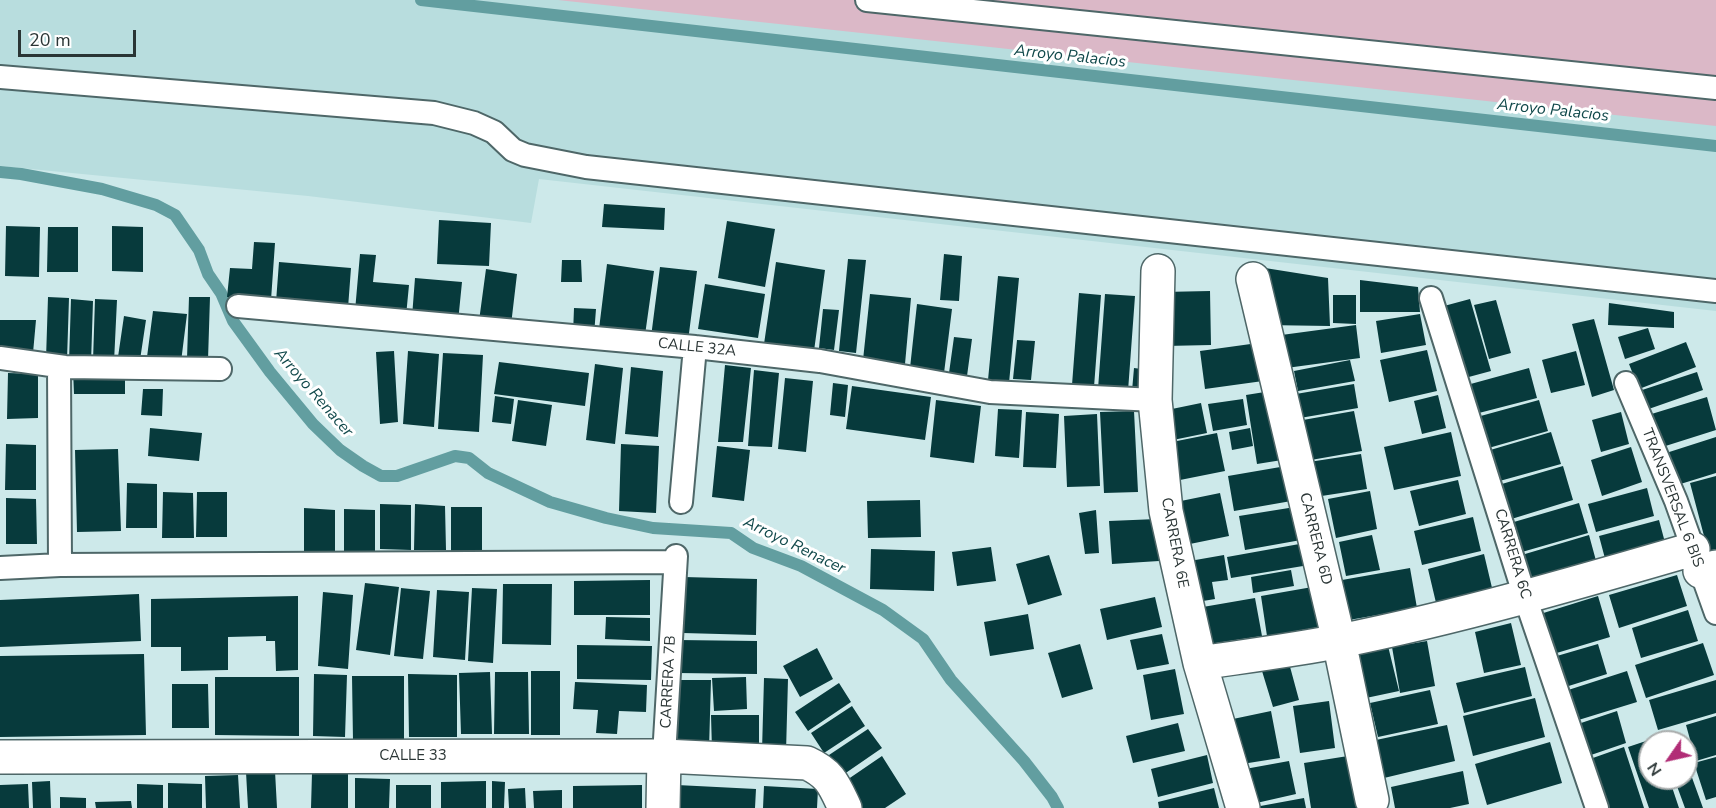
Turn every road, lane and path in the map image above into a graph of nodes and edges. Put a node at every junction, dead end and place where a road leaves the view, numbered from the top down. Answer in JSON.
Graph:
{"nodes":[{"id":1,"x":867,"y":0,"type":"edge"},
{"id":2,"x":0,"y":77,"type":"edge"},
{"id":3,"x":1716,"y":88,"type":"edge"},
{"id":4,"x":1158,"y":271,"type":"dead end"},
{"id":5,"x":1253,"y":279,"type":"dead end"},
{"id":6,"x":1716,"y":291,"type":"edge"},
{"id":7,"x":1431,"y":298,"type":"dead end"},
{"id":8,"x":238,"y":306,"type":"dead end"},
{"id":9,"x":695,"y":347,"type":"junction"},
{"id":10,"x":0,"y":358,"type":"edge"},
{"id":11,"x":59,"y":367,"type":"junction"},
{"id":12,"x":220,"y":369,"type":"dead end"},
{"id":13,"x":1626,"y":383,"type":"dead end"},
{"id":14,"x":1155,"y":400,"type":"junction"},
{"id":15,"x":681,"y":502,"type":"dead end"},
{"id":16,"x":1703,"y":562,"type":"edge"},
{"id":17,"x":60,"y":565,"type":"junction"},
{"id":18,"x":0,"y":568,"type":"edge"},
{"id":19,"x":1526,"y":597,"type":"junction"},
{"id":20,"x":1716,"y":614,"type":"edge"},
{"id":21,"x":1339,"y":641,"type":"junction"},
{"id":22,"x":1200,"y":663,"type":"junction"},
{"id":23,"x":664,"y":756,"type":"junction"},
{"id":24,"x":0,"y":757,"type":"edge"},
{"id":25,"x":1372,"y":800,"type":"dead end"},
{"id":26,"x":663,"y":808,"type":"edge"},
{"id":27,"x":845,"y":808,"type":"edge"},
{"id":28,"x":1243,"y":808,"type":"edge"},
{"id":29,"x":1598,"y":808,"type":"edge"}],
"edges":[{"from":1,"to":3,"type":"lane"},
{"from":2,"to":6,"type":"lane"},
{"from":4,"to":14,"type":"street","name":"CARRERA 6E"},
{"from":5,"to":21,"type":"street","name":"CARRERA 6D"},
{"from":7,"to":19,"type":"lane","name":"CARRERA 6C"},
{"from":8,"to":9,"type":"lane","name":"CALLE 32A"},
{"from":9,"to":14,"type":"lane","name":"CALLE 32A"},
{"from":9,"to":15,"type":"lane"},
{"from":10,"to":11,"type":"lane"},
{"from":11,"to":12,"type":"lane"},
{"from":11,"to":17,"type":"lane"},
{"from":13,"to":16,"type":"lane","name":"TRANSVERSAL 6 BIS"},
{"from":14,"to":22,"type":"street","name":"CARRERA 6E"},
{"from":16,"to":19,"type":"street"},
{"from":16,"to":20,"type":"lane","name":"TRANSVERSAL 6 BIS"},
{"from":17,"to":18,"type":"lane"},
{"from":17,"to":23,"type":"lane","name":"CARRERA 7B"},
{"from":19,"to":21,"type":"street"},
{"from":19,"to":29,"type":"lane","name":"CARRERA 6C"},
{"from":21,"to":22,"type":"street"},
{"from":21,"to":25,"type":"street","name":"CARRERA 6D"},
{"from":22,"to":28,"type":"street","name":"CARRERA 6E"},
{"from":23,"to":24,"type":"street","name":"CALLE 33"},
{"from":23,"to":26,"type":"street","name":"CARRERA 7B"},
{"from":23,"to":27,"type":"street","name":"CALLE 33"}]}
